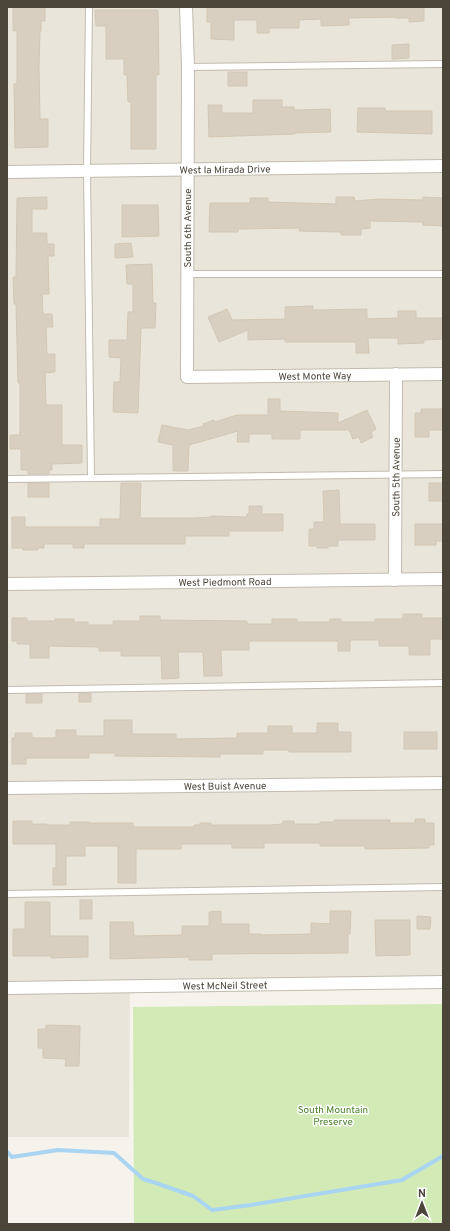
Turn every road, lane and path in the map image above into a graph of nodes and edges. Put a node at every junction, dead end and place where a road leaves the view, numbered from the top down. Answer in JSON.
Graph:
{"nodes":[{"id":1,"x":89,"y":7,"type":"edge"},
{"id":2,"x":186,"y":7,"type":"edge"},
{"id":3,"x":443,"y":64,"type":"edge"},
{"id":4,"x":188,"y":67,"type":"junction"},
{"id":5,"x":443,"y":166,"type":"edge"},
{"id":6,"x":187,"y":169,"type":"junction"},
{"id":7,"x":87,"y":171,"type":"junction"},
{"id":8,"x":7,"y":172,"type":"edge"},
{"id":9,"x":187,"y":274,"type":"junction"},
{"id":10,"x":443,"y":274,"type":"edge"},
{"id":11,"x":396,"y":374,"type":"junction"},
{"id":12,"x":443,"y":374,"type":"edge"},
{"id":13,"x":187,"y":377,"type":"joint"},
{"id":14,"x":395,"y":474,"type":"junction"},
{"id":15,"x":443,"y":474,"type":"edge"},
{"id":16,"x":91,"y":478,"type":"junction"},
{"id":17,"x":7,"y":479,"type":"edge"},
{"id":18,"x":443,"y":579,"type":"edge"},
{"id":19,"x":395,"y":580,"type":"junction"},
{"id":20,"x":7,"y":584,"type":"edge"},
{"id":21,"x":443,"y":683,"type":"edge"},
{"id":22,"x":7,"y":690,"type":"edge"},
{"id":23,"x":443,"y":783,"type":"edge"},
{"id":24,"x":7,"y":788,"type":"edge"},
{"id":25,"x":443,"y":887,"type":"edge"},
{"id":26,"x":7,"y":894,"type":"edge"},
{"id":27,"x":443,"y":982,"type":"edge"},
{"id":28,"x":7,"y":988,"type":"edge"}],
"edges":[{"from":1,"to":7,"type":"lane"},
{"from":2,"to":4,"type":"street","name":"South 6th Avenue"},
{"from":3,"to":4,"type":"lane"},
{"from":4,"to":6,"type":"street","name":"South 6th Avenue"},
{"from":5,"to":6,"type":"street","name":"West la Mirada Drive"},
{"from":6,"to":7,"type":"street","name":"West la Mirada Drive"},
{"from":6,"to":9,"type":"street","name":"South 6th Avenue"},
{"from":7,"to":8,"type":"street","name":"West la Mirada Drive"},
{"from":7,"to":16,"type":"lane"},
{"from":9,"to":10,"type":"lane"},
{"from":9,"to":13,"type":"street","name":"South 6th Avenue"},
{"from":11,"to":12,"type":"street","name":"West Monte Way"},
{"from":11,"to":13,"type":"street","name":"West Monte Way"},
{"from":11,"to":14,"type":"street","name":"South 5th Avenue"},
{"from":14,"to":15,"type":"lane"},
{"from":14,"to":16,"type":"lane"},
{"from":14,"to":19,"type":"street","name":"South 5th Avenue"},
{"from":16,"to":17,"type":"lane"},
{"from":18,"to":19,"type":"street","name":"West Piedmont Road"},
{"from":19,"to":20,"type":"street","name":"West Piedmont Road"},
{"from":21,"to":22,"type":"lane"},
{"from":23,"to":24,"type":"street","name":"West Buist Avenue"},
{"from":25,"to":26,"type":"lane"},
{"from":27,"to":28,"type":"street","name":"West McNeil Street"}]}
